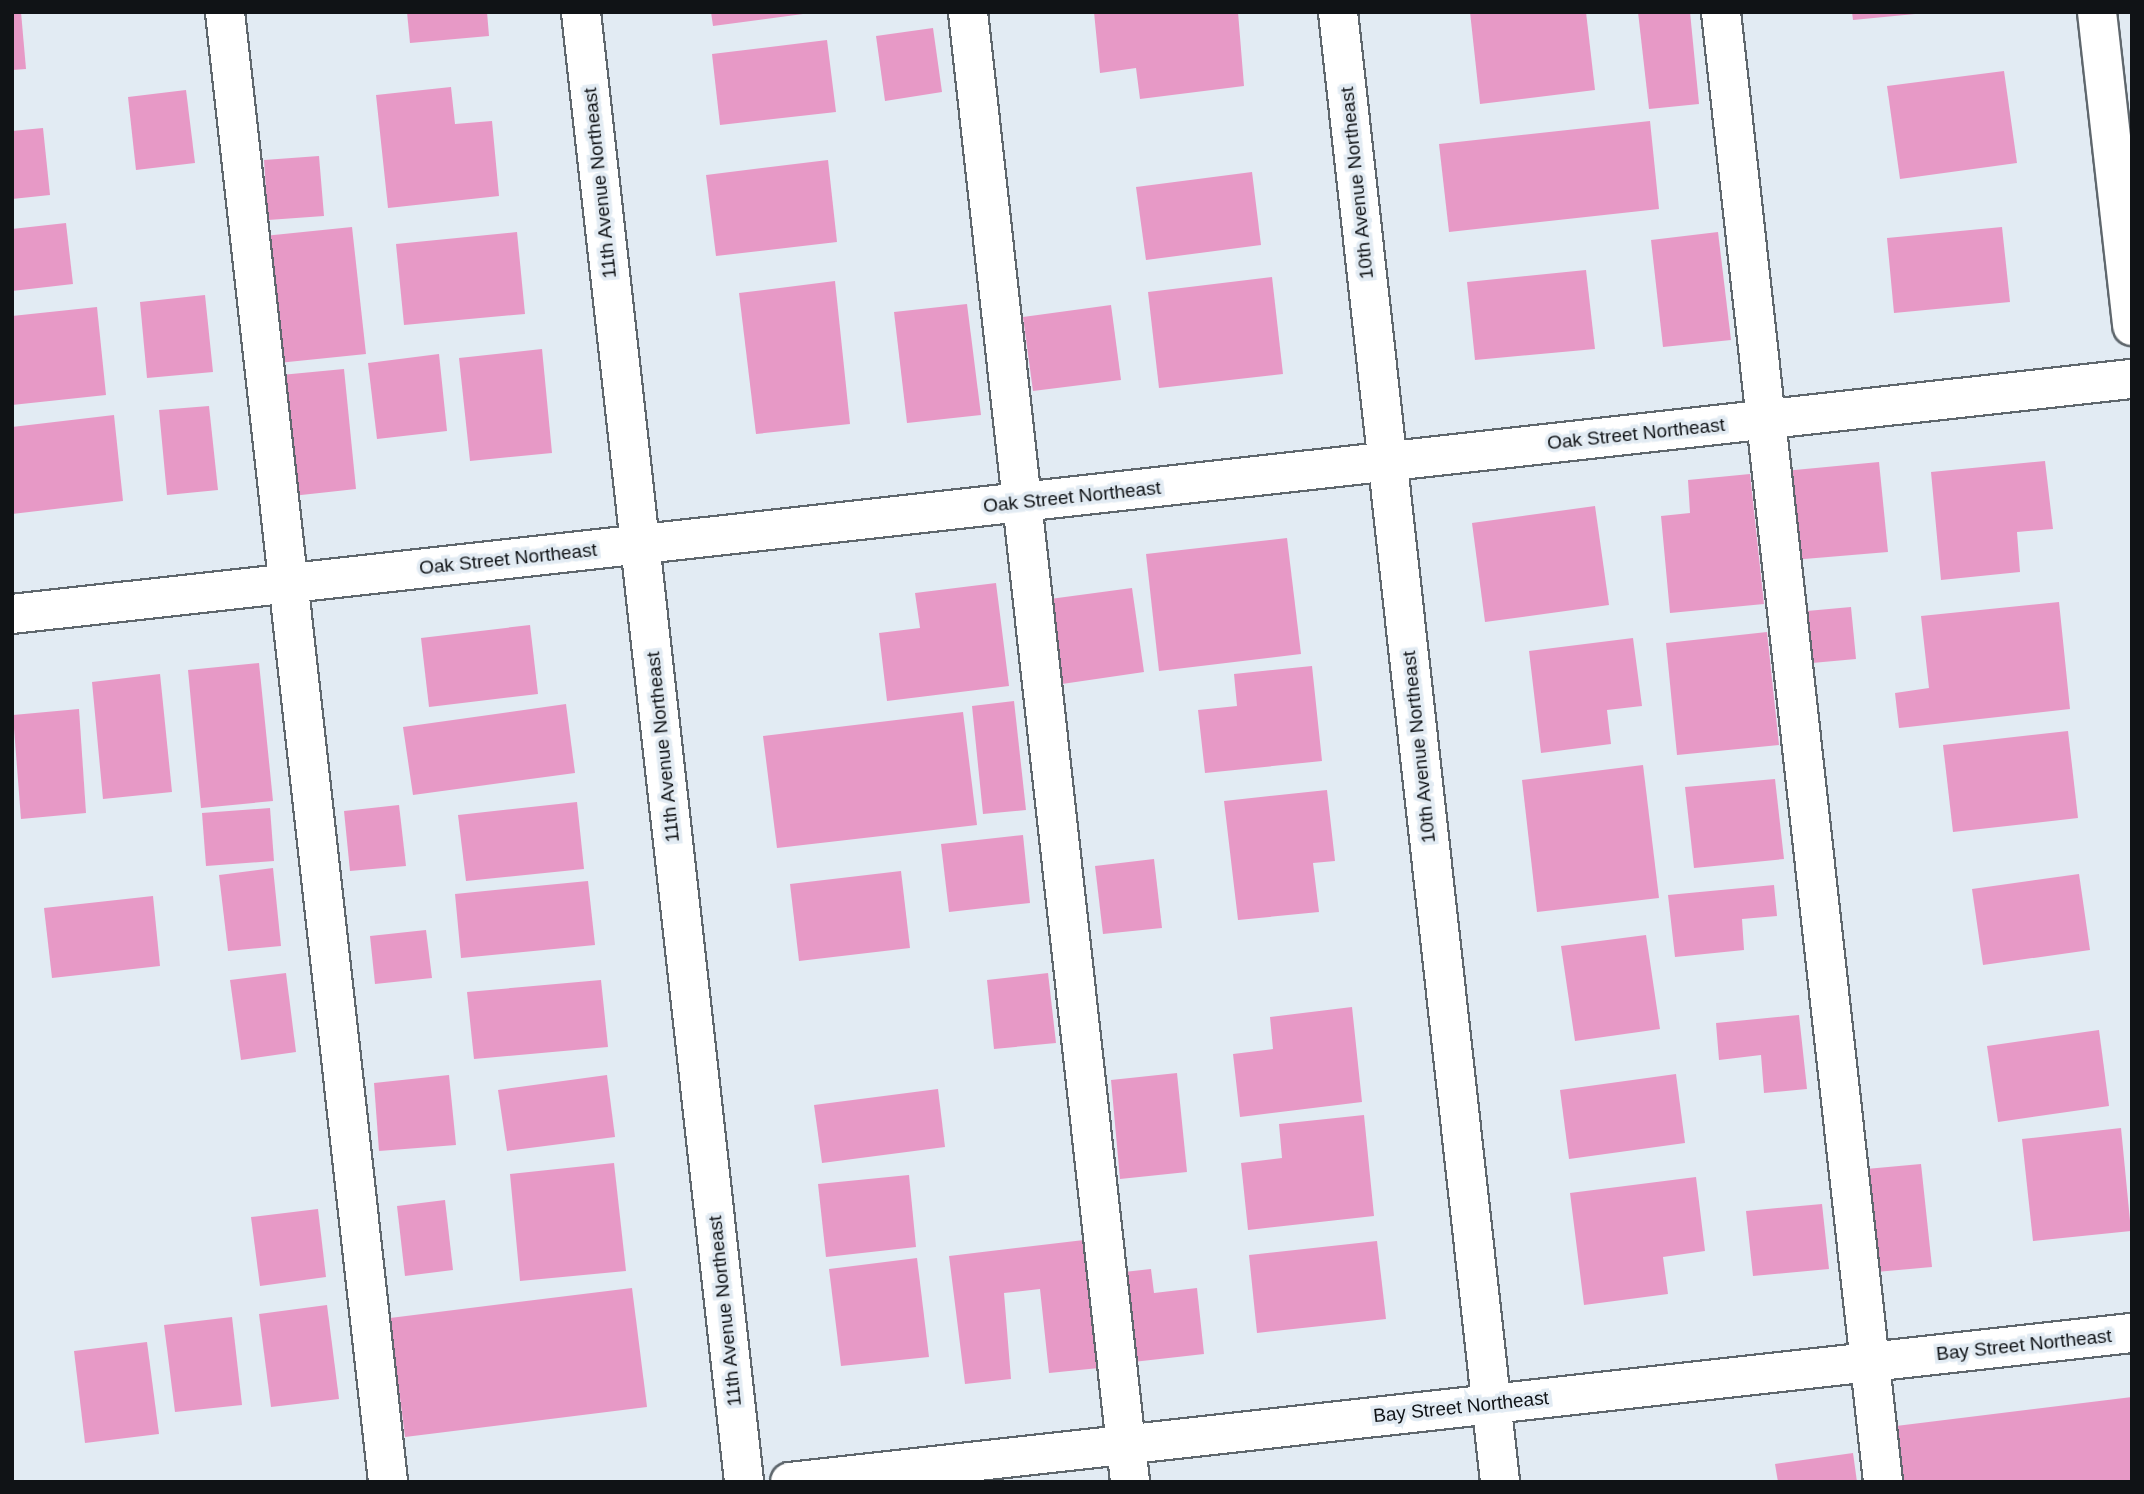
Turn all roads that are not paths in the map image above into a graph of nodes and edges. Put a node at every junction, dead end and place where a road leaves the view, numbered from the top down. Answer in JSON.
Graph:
{"nodes":[{"id":1,"x":225,"y":12,"type":"edge"},
{"id":2,"x":581,"y":12,"type":"edge"},
{"id":3,"x":968,"y":12,"type":"edge"},
{"id":4,"x":1338,"y":12,"type":"edge"},
{"id":5,"x":1721,"y":12,"type":"edge"},
{"id":6,"x":2097,"y":12,"type":"edge"},
{"id":7,"x":2120,"y":105,"type":"edge"},
{"id":8,"x":2132,"y":326,"type":"edge"},
{"id":9,"x":2132,"y":379,"type":"edge"},
{"id":10,"x":1766,"y":420,"type":"junction"},
{"id":11,"x":1388,"y":462,"type":"junction"},
{"id":12,"x":1022,"y":502,"type":"junction"},
{"id":13,"x":640,"y":545,"type":"junction"},
{"id":14,"x":288,"y":583,"type":"junction"},
{"id":15,"x":12,"y":614,"type":"edge"},
{"id":16,"x":2132,"y":1333,"type":"edge"},
{"id":17,"x":1870,"y":1362,"type":"junction"},
{"id":18,"x":1492,"y":1404,"type":"junction"},
{"id":19,"x":1126,"y":1444,"type":"junction"},
{"id":20,"x":388,"y":1482,"type":"edge"},
{"id":21,"x":744,"y":1482,"type":"edge"},
{"id":22,"x":790,"y":1482,"type":"edge"},
{"id":23,"x":1130,"y":1482,"type":"edge"},
{"id":24,"x":1500,"y":1482,"type":"edge"},
{"id":25,"x":1884,"y":1482,"type":"edge"}],
"edges":[{"from":1,"to":14,"type":"street"},
{"from":2,"to":13,"type":"street","name":"11th Avenue Northeast"},
{"from":3,"to":12,"type":"street"},
{"from":4,"to":11,"type":"street","name":"10th Avenue Northeast"},
{"from":5,"to":10,"type":"street"},
{"from":6,"to":7,"type":"street"},
{"from":7,"to":8,"type":"street"},
{"from":9,"to":10,"type":"street","name":"Oak Street Northeast"},
{"from":10,"to":11,"type":"street","name":"Oak Street Northeast"},
{"from":10,"to":17,"type":"street"},
{"from":11,"to":12,"type":"street","name":"Oak Street Northeast"},
{"from":11,"to":18,"type":"street","name":"10th Avenue Northeast"},
{"from":12,"to":13,"type":"street","name":"Oak Street Northeast"},
{"from":12,"to":19,"type":"street"},
{"from":13,"to":14,"type":"street","name":"Oak Street Northeast"},
{"from":13,"to":21,"type":"street","name":"11th Avenue Northeast"},
{"from":14,"to":15,"type":"street","name":"Oak Street Northeast"},
{"from":14,"to":20,"type":"street"},
{"from":16,"to":17,"type":"street","name":"Bay Street Northeast"},
{"from":17,"to":18,"type":"street","name":"Bay Street Northeast"},
{"from":17,"to":25,"type":"street"},
{"from":18,"to":19,"type":"street","name":"Bay Street Northeast"},
{"from":18,"to":24,"type":"street","name":"10th Avenue Northeast"},
{"from":19,"to":22,"type":"street","name":"Bay Street Northeast"},
{"from":19,"to":23,"type":"street"}]}
